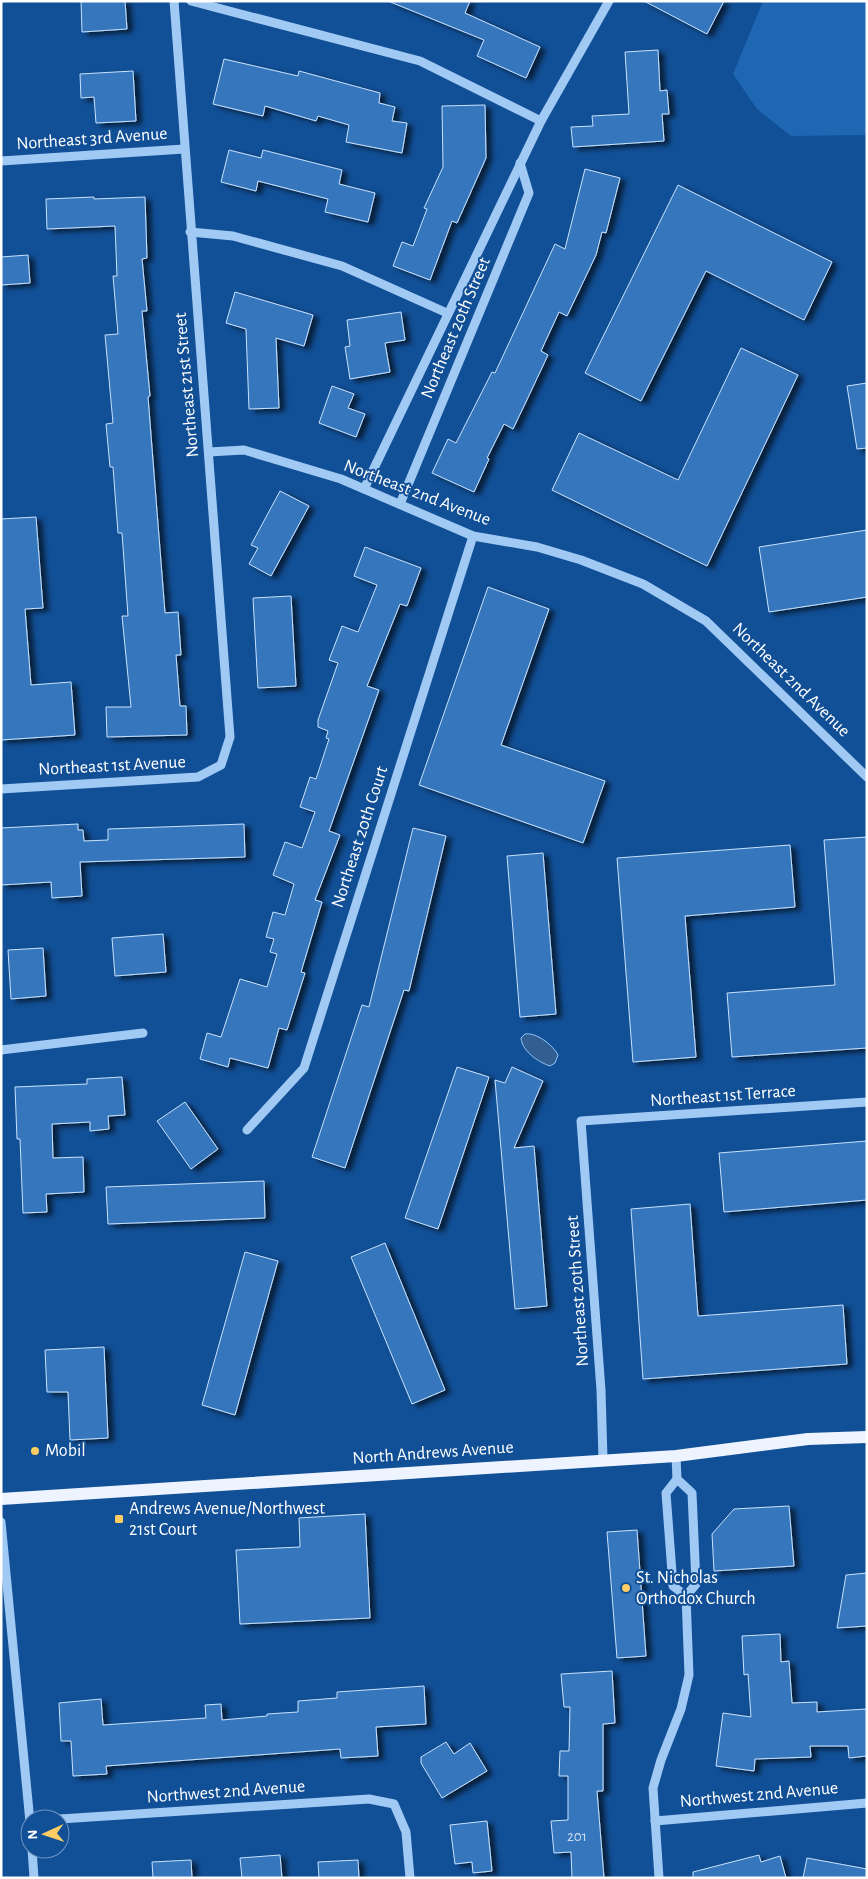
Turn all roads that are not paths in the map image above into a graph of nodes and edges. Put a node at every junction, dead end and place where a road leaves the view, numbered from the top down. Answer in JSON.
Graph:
{"nodes":[{"id":1,"x":174,"y":1,"type":"edge"},
{"id":2,"x":191,"y":1,"type":"edge"},
{"id":3,"x":609,"y":1,"type":"edge"},
{"id":4,"x":541,"y":121,"type":"junction"},
{"id":5,"x":184,"y":149,"type":"junction"},
{"id":6,"x":1,"y":160,"type":"edge"},
{"id":7,"x":520,"y":163,"type":"junction"},
{"id":8,"x":190,"y":232,"type":"junction"},
{"id":9,"x":447,"y":313,"type":"junction"},
{"id":10,"x":209,"y":452,"type":"junction"},
{"id":11,"x":364,"y":489,"type":"junction"},
{"id":12,"x":400,"y":504,"type":"junction"},
{"id":13,"x":473,"y":536,"type":"junction"},
{"id":14,"x":221,"y":765,"type":"joint"},
{"id":15,"x":867,"y":777,"type":"edge"},
{"id":16,"x":1,"y":789,"type":"edge"},
{"id":17,"x":143,"y":1033,"type":"dead end"},
{"id":18,"x":1,"y":1050,"type":"edge"},
{"id":19,"x":867,"y":1102,"type":"edge"},
{"id":20,"x":581,"y":1121,"type":"joint"},
{"id":21,"x":247,"y":1130,"type":"dead end"},
{"id":22,"x":867,"y":1437,"type":"edge"},
{"id":23,"x":676,"y":1456,"type":"junction"},
{"id":24,"x":603,"y":1459,"type":"junction"},
{"id":25,"x":677,"y":1479,"type":"junction"},
{"id":26,"x":1,"y":1499,"type":"edge"},
{"id":27,"x":1,"y":1522,"type":"edge"},
{"id":28,"x":686,"y":1596,"type":"junction"},
{"id":29,"x":867,"y":1802,"type":"edge"},
{"id":30,"x":29,"y":1809,"type":"edge"},
{"id":31,"x":70,"y":1819,"type":"edge"},
{"id":32,"x":655,"y":1821,"type":"junction"},
{"id":33,"x":33,"y":1859,"type":"edge"},
{"id":34,"x":34,"y":1878,"type":"edge"},
{"id":35,"x":410,"y":1878,"type":"edge"},
{"id":36,"x":659,"y":1878,"type":"edge"}],
"edges":[{"from":1,"to":5,"type":"street","name":"Northeast 21st Street"},
{"from":2,"to":4,"type":"street"},
{"from":3,"to":4,"type":"street","name":"Northeast 20th Street"},
{"from":4,"to":7,"type":"street","name":"Northeast 20th Street"},
{"from":5,"to":6,"type":"street","name":"Northeast 3rd Avenue"},
{"from":5,"to":8,"type":"street","name":"Northeast 21st Street"},
{"from":7,"to":9,"type":"street","name":"Northeast 20th Street"},
{"from":7,"to":12,"type":"street","name":"Northeast 20th Street"},
{"from":8,"to":9,"type":"street"},
{"from":8,"to":10,"type":"street","name":"Northeast 21st Street"},
{"from":9,"to":11,"type":"street","name":"Northeast 20th Street"},
{"from":10,"to":11,"type":"street","name":"Northeast 2nd Avenue"},
{"from":10,"to":14,"type":"street","name":"Northeast 21st Street"},
{"from":11,"to":12,"type":"street","name":"Northeast 2nd Avenue"},
{"from":12,"to":13,"type":"street","name":"Northeast 2nd Avenue"},
{"from":13,"to":15,"type":"street","name":"Northeast 2nd Avenue"},
{"from":13,"to":21,"type":"street","name":"Northeast 20th Court"},
{"from":14,"to":16,"type":"street","name":"Northeast 1st Avenue"},
{"from":17,"to":18,"type":"street"},
{"from":19,"to":20,"type":"street","name":"Northeast 1st Terrace"},
{"from":20,"to":24,"type":"street","name":"Northeast 20th Street"},
{"from":22,"to":23,"type":"main road","name":"North Andrews Avenue"},
{"from":23,"to":24,"type":"main road","name":"North Andrews Avenue"},
{"from":23,"to":25,"type":"street"},
{"from":24,"to":26,"type":"main road","name":"North Andrews Avenue"},
{"from":25,"to":28,"type":"street"},
{"from":25,"to":28,"type":"street"},
{"from":27,"to":30,"type":"street"},
{"from":28,"to":32,"type":"street"},
{"from":29,"to":32,"type":"street","name":"Northwest 2nd Avenue"},
{"from":31,"to":35,"type":"street","name":"Northwest 2nd Avenue"},
{"from":32,"to":36,"type":"street"},
{"from":33,"to":34,"type":"street"}]}
